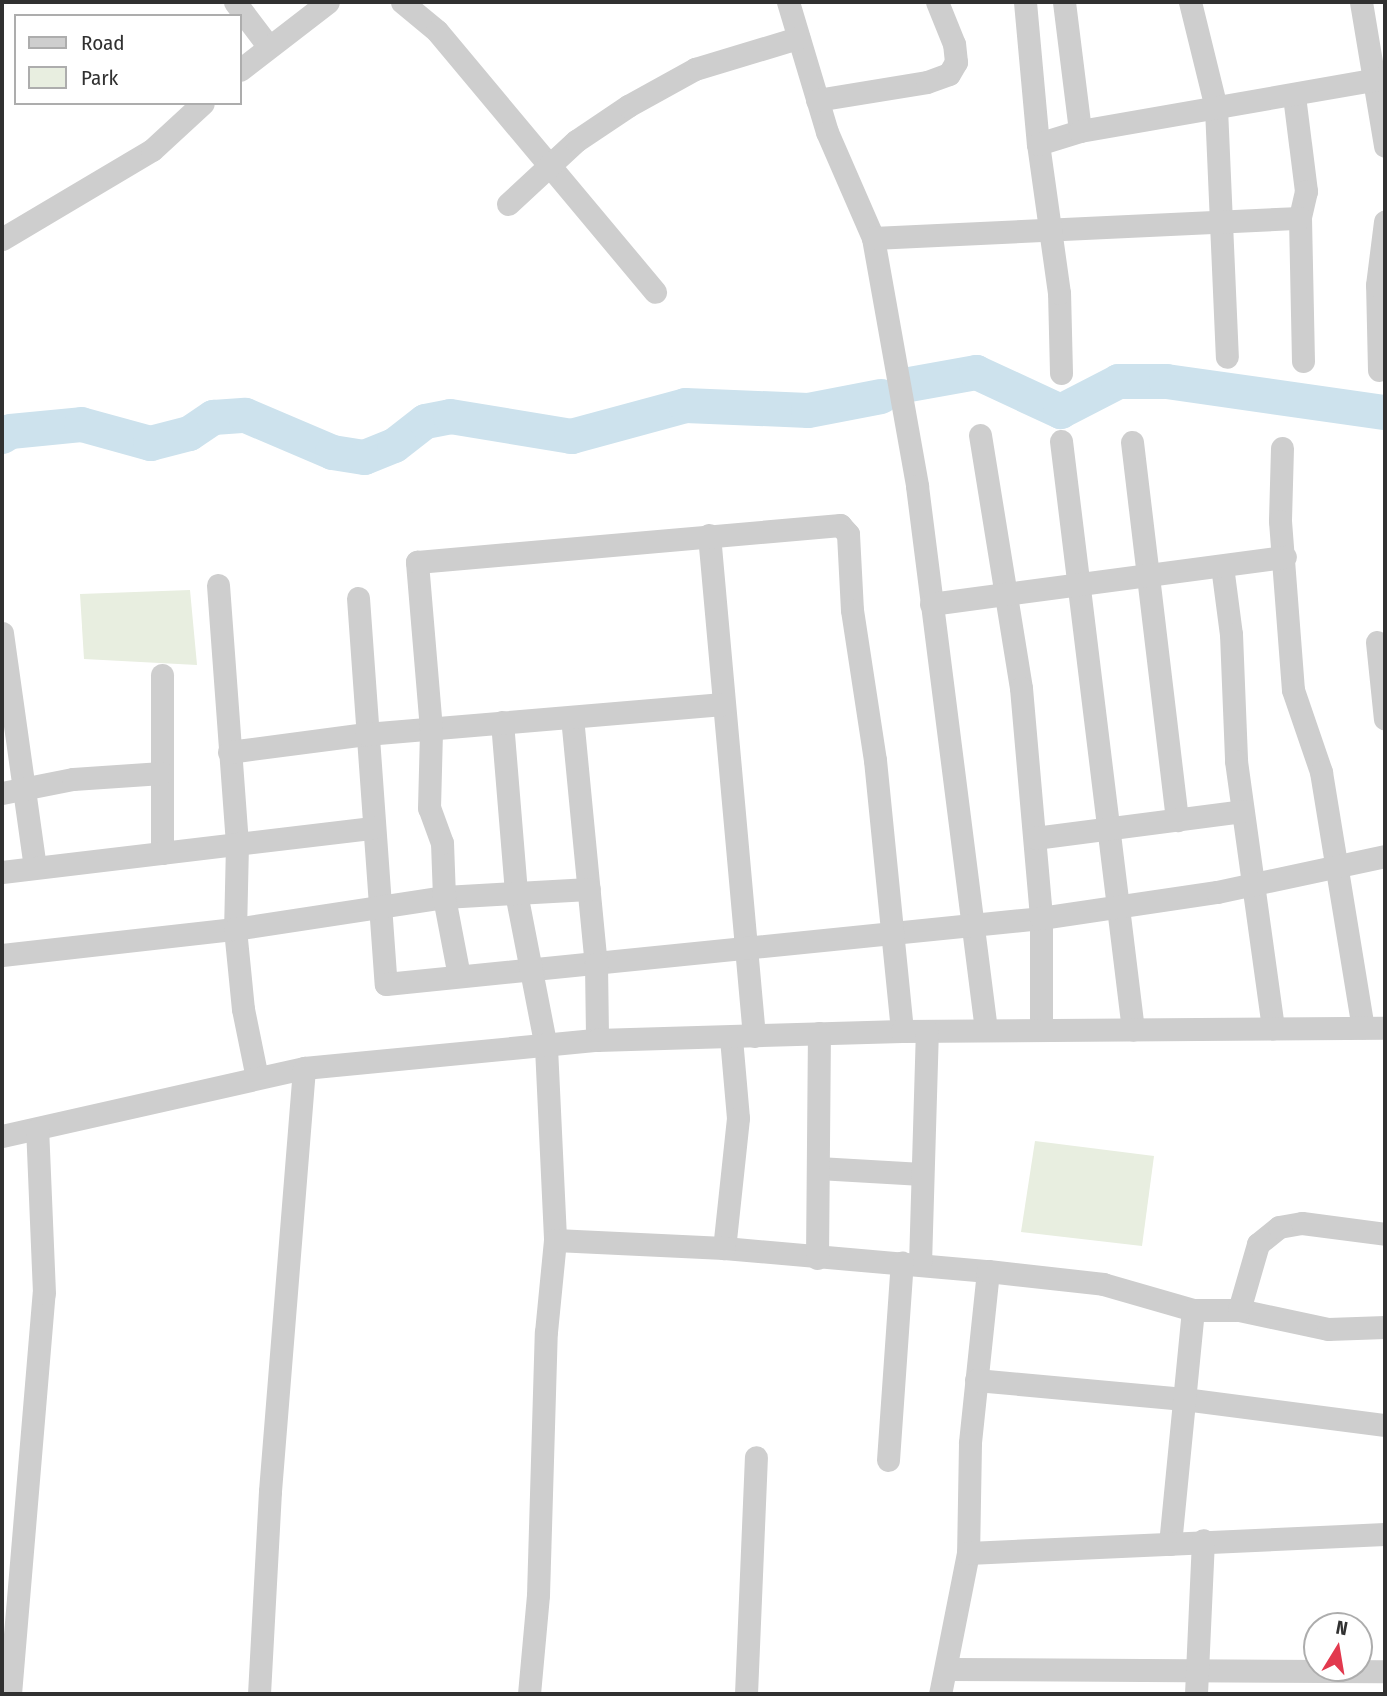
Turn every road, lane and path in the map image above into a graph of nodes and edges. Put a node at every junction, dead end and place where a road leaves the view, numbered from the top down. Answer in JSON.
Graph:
{"nodes":[{"id":1,"x":235,"y":2,"type":"edge"},
{"id":2,"x":328,"y":2,"type":"edge"},
{"id":3,"x":402,"y":2,"type":"edge"},
{"id":4,"x":788,"y":2,"type":"edge"},
{"id":5,"x":937,"y":2,"type":"edge"},
{"id":6,"x":1025,"y":2,"type":"edge"},
{"id":7,"x":1064,"y":2,"type":"edge"},
{"id":8,"x":1190,"y":2,"type":"edge"},
{"id":9,"x":1361,"y":2,"type":"edge"},
{"id":10,"x":798,"y":37,"type":"junction"},
{"id":11,"x":269,"y":47,"type":"junction"},
{"id":12,"x":242,"y":68,"type":"edge"},
{"id":13,"x":1381,"y":78,"type":"edge"},
{"id":14,"x":1294,"y":96,"type":"junction"},
{"id":15,"x":817,"y":100,"type":"junction"},
{"id":16,"x":201,"y":105,"type":"edge"},
{"id":17,"x":1216,"y":108,"type":"junction"},
{"id":18,"x":1080,"y":131,"type":"junction"},
{"id":19,"x":1038,"y":144,"type":"junction"},
{"id":20,"x":1385,"y":146,"type":"edge"},
{"id":21,"x":552,"y":163,"type":"junction"},
{"id":22,"x":508,"y":204,"type":"dead end"},
{"id":23,"x":1300,"y":218,"type":"junction"},
{"id":24,"x":1385,"y":222,"type":"edge"},
{"id":25,"x":1220,"y":223,"type":"junction"},
{"id":26,"x":1050,"y":226,"type":"junction"},
{"id":27,"x":873,"y":238,"type":"junction"},
{"id":28,"x":2,"y":239,"type":"edge"},
{"id":29,"x":654,"y":292,"type":"dead end"},
{"id":30,"x":1227,"y":357,"type":"dead end"},
{"id":31,"x":1303,"y":361,"type":"dead end"},
{"id":32,"x":1379,"y":370,"type":"dead end"},
{"id":33,"x":1061,"y":373,"type":"dead end"},
{"id":34,"x":980,"y":435,"type":"dead end"},
{"id":35,"x":1061,"y":441,"type":"dead end"},
{"id":36,"x":1132,"y":442,"type":"dead end"},
{"id":37,"x":1282,"y":449,"type":"dead end"},
{"id":38,"x":709,"y":535,"type":"junction"},
{"id":39,"x":1285,"y":557,"type":"junction"},
{"id":40,"x":1222,"y":566,"type":"junction"},
{"id":41,"x":1147,"y":574,"type":"junction"},
{"id":42,"x":218,"y":585,"type":"dead end"},
{"id":43,"x":1080,"y":585,"type":"junction"},
{"id":44,"x":1005,"y":594,"type":"junction"},
{"id":45,"x":358,"y":598,"type":"dead end"},
{"id":46,"x":931,"y":604,"type":"junction"},
{"id":47,"x":2,"y":633,"type":"edge"},
{"id":48,"x":1377,"y":642,"type":"dead end"},
{"id":49,"x":162,"y":675,"type":"dead end"},
{"id":50,"x":723,"y":704,"type":"junction"},
{"id":51,"x":572,"y":717,"type":"junction"},
{"id":52,"x":1385,"y":719,"type":"edge"},
{"id":53,"x":502,"y":722,"type":"junction"},
{"id":54,"x":431,"y":729,"type":"junction"},
{"id":55,"x":366,"y":734,"type":"junction"},
{"id":56,"x":229,"y":752,"type":"junction"},
{"id":57,"x":162,"y":773,"type":"junction"},
{"id":58,"x":12,"y":791,"type":"edge"},
{"id":59,"x":1242,"y":811,"type":"junction"},
{"id":60,"x":1177,"y":820,"type":"junction"},
{"id":61,"x":372,"y":828,"type":"junction"},
{"id":62,"x":1107,"y":830,"type":"junction"},
{"id":63,"x":1034,"y":838,"type":"junction"},
{"id":64,"x":237,"y":844,"type":"junction"},
{"id":65,"x":162,"y":853,"type":"junction"},
{"id":66,"x":1385,"y":856,"type":"edge"},
{"id":67,"x":1338,"y":866,"type":"junction"},
{"id":68,"x":35,"y":867,"type":"junction"},
{"id":69,"x":2,"y":872,"type":"edge"},
{"id":70,"x":1253,"y":884,"type":"junction"},
{"id":71,"x":589,"y":889,"type":"junction"},
{"id":72,"x":516,"y":893,"type":"junction"},
{"id":73,"x":443,"y":897,"type":"junction"},
{"id":74,"x":1118,"y":908,"type":"junction"},
{"id":75,"x":379,"y":910,"type":"junction"},
{"id":76,"x":1041,"y":918,"type":"junction"},
{"id":77,"x":973,"y":923,"type":"junction"},
{"id":78,"x":234,"y":929,"type":"junction"},
{"id":79,"x":892,"y":933,"type":"junction"},
{"id":80,"x":745,"y":946,"type":"junction"},
{"id":81,"x":2,"y":955,"type":"edge"},
{"id":82,"x":596,"y":964,"type":"junction"},
{"id":83,"x":530,"y":971,"type":"junction"},
{"id":84,"x":458,"y":976,"type":"junction"},
{"id":85,"x":1273,"y":1028,"type":"junction"},
{"id":86,"x":1374,"y":1028,"type":"edge"},
{"id":87,"x":986,"y":1030,"type":"junction"},
{"id":88,"x":1041,"y":1030,"type":"junction"},
{"id":89,"x":1133,"y":1030,"type":"junction"},
{"id":90,"x":902,"y":1031,"type":"junction"},
{"id":91,"x":927,"y":1031,"type":"junction"},
{"id":92,"x":819,"y":1033,"type":"junction"},
{"id":93,"x":754,"y":1036,"type":"junction"},
{"id":94,"x":731,"y":1038,"type":"junction"},
{"id":95,"x":597,"y":1040,"type":"junction"},
{"id":96,"x":546,"y":1047,"type":"junction"},
{"id":97,"x":304,"y":1068,"type":"junction"},
{"id":98,"x":257,"y":1078,"type":"junction"},
{"id":99,"x":37,"y":1129,"type":"junction"},
{"id":100,"x":2,"y":1136,"type":"edge"},
{"id":101,"x":818,"y":1168,"type":"junction"},
{"id":102,"x":922,"y":1174,"type":"junction"},
{"id":103,"x":1385,"y":1234,"type":"edge"},
{"id":104,"x":555,"y":1240,"type":"junction"},
{"id":105,"x":724,"y":1248,"type":"junction"},
{"id":106,"x":817,"y":1258,"type":"junction"},
{"id":107,"x":911,"y":1263,"type":"junction"},
{"id":108,"x":988,"y":1271,"type":"junction"},
{"id":109,"x":1193,"y":1310,"type":"junction"},
{"id":110,"x":1239,"y":1310,"type":"junction"},
{"id":111,"x":1385,"y":1326,"type":"edge"},
{"id":112,"x":975,"y":1380,"type":"junction"},
{"id":113,"x":1184,"y":1399,"type":"junction"},
{"id":114,"x":1385,"y":1424,"type":"edge"},
{"id":115,"x":756,"y":1457,"type":"dead end"},
{"id":116,"x":888,"y":1460,"type":"dead end"},
{"id":117,"x":1385,"y":1534,"type":"edge"},
{"id":118,"x":1203,"y":1540,"type":"junction"},
{"id":119,"x":1170,"y":1544,"type":"junction"},
{"id":120,"x":968,"y":1553,"type":"junction"},
{"id":121,"x":947,"y":1669,"type":"junction"},
{"id":122,"x":1199,"y":1670,"type":"junction"},
{"id":123,"x":1385,"y":1671,"type":"edge"},
{"id":124,"x":10,"y":1694,"type":"edge"},
{"id":125,"x":259,"y":1694,"type":"edge"},
{"id":126,"x":529,"y":1694,"type":"edge"},
{"id":127,"x":746,"y":1694,"type":"edge"},
{"id":128,"x":940,"y":1694,"type":"edge"},
{"id":129,"x":1196,"y":1694,"type":"edge"}],
"edges":[{"from":1,"to":11,"type":"street"},
{"from":2,"to":11,"type":"street"},
{"from":3,"to":21,"type":"street"},
{"from":4,"to":10,"type":"street"},
{"from":5,"to":15,"type":"street"},
{"from":6,"to":19,"type":"street"},
{"from":7,"to":18,"type":"street"},
{"from":8,"to":17,"type":"street"},
{"from":9,"to":13,"type":"street"},
{"from":10,"to":15,"type":"street"},
{"from":10,"to":21,"type":"street"},
{"from":11,"to":12,"type":"street"},
{"from":13,"to":14,"type":"street"},
{"from":13,"to":20,"type":"street"},
{"from":14,"to":17,"type":"street"},
{"from":14,"to":23,"type":"street"},
{"from":15,"to":27,"type":"street"},
{"from":16,"to":28,"type":"street"},
{"from":17,"to":18,"type":"street"},
{"from":17,"to":25,"type":"street"},
{"from":18,"to":19,"type":"street"},
{"from":19,"to":26,"type":"street"},
{"from":21,"to":22,"type":"street"},
{"from":21,"to":29,"type":"street"},
{"from":23,"to":25,"type":"street"},
{"from":23,"to":31,"type":"street"},
{"from":24,"to":32,"type":"street"},
{"from":25,"to":26,"type":"street"},
{"from":25,"to":30,"type":"street"},
{"from":26,"to":27,"type":"street"},
{"from":26,"to":33,"type":"street"},
{"from":27,"to":46,"type":"street"},
{"from":34,"to":44,"type":"street"},
{"from":35,"to":43,"type":"street"},
{"from":36,"to":41,"type":"street"},
{"from":37,"to":39,"type":"street"},
{"from":38,"to":50,"type":"street"},
{"from":38,"to":54,"type":"street"},
{"from":38,"to":79,"type":"street"},
{"from":39,"to":40,"type":"street"},
{"from":39,"to":67,"type":"street"},
{"from":40,"to":41,"type":"street"},
{"from":40,"to":59,"type":"street"},
{"from":41,"to":43,"type":"street"},
{"from":41,"to":60,"type":"street"},
{"from":42,"to":56,"type":"street"},
{"from":43,"to":44,"type":"street"},
{"from":43,"to":62,"type":"street"},
{"from":44,"to":46,"type":"street"},
{"from":44,"to":63,"type":"street"},
{"from":45,"to":55,"type":"street"},
{"from":46,"to":77,"type":"street"},
{"from":47,"to":58,"type":"street"},
{"from":48,"to":52,"type":"street"},
{"from":49,"to":57,"type":"street"},
{"from":50,"to":51,"type":"street"},
{"from":50,"to":80,"type":"street"},
{"from":51,"to":53,"type":"street"},
{"from":51,"to":71,"type":"street"},
{"from":53,"to":54,"type":"street"},
{"from":53,"to":72,"type":"street"},
{"from":54,"to":55,"type":"street"},
{"from":54,"to":73,"type":"street"},
{"from":55,"to":56,"type":"street"},
{"from":55,"to":61,"type":"street"},
{"from":56,"to":64,"type":"street"},
{"from":57,"to":58,"type":"street"},
{"from":57,"to":65,"type":"street"},
{"from":58,"to":68,"type":"street"},
{"from":59,"to":60,"type":"street"},
{"from":59,"to":70,"type":"street"},
{"from":60,"to":62,"type":"street"},
{"from":61,"to":64,"type":"street"},
{"from":61,"to":75,"type":"street"},
{"from":62,"to":63,"type":"street"},
{"from":62,"to":74,"type":"street"},
{"from":63,"to":76,"type":"street"},
{"from":64,"to":65,"type":"street"},
{"from":64,"to":78,"type":"street"},
{"from":65,"to":68,"type":"street"},
{"from":66,"to":67,"type":"street"},
{"from":67,"to":70,"type":"street"},
{"from":67,"to":86,"type":"street"},
{"from":68,"to":69,"type":"street"},
{"from":70,"to":74,"type":"street"},
{"from":70,"to":85,"type":"street"},
{"from":71,"to":72,"type":"street"},
{"from":71,"to":82,"type":"street"},
{"from":72,"to":73,"type":"street"},
{"from":72,"to":83,"type":"street"},
{"from":73,"to":75,"type":"street"},
{"from":73,"to":84,"type":"street"},
{"from":74,"to":76,"type":"street"},
{"from":74,"to":89,"type":"street"},
{"from":75,"to":78,"type":"street"},
{"from":75,"to":84,"type":"street"},
{"from":76,"to":77,"type":"street"},
{"from":76,"to":88,"type":"street"},
{"from":77,"to":79,"type":"street"},
{"from":77,"to":87,"type":"street"},
{"from":78,"to":81,"type":"street"},
{"from":78,"to":98,"type":"street"},
{"from":79,"to":80,"type":"street"},
{"from":79,"to":90,"type":"street"},
{"from":80,"to":82,"type":"street"},
{"from":80,"to":93,"type":"street"},
{"from":82,"to":83,"type":"street"},
{"from":82,"to":95,"type":"street"},
{"from":83,"to":84,"type":"street"},
{"from":83,"to":96,"type":"street"},
{"from":85,"to":86,"type":"street"},
{"from":85,"to":89,"type":"street"},
{"from":87,"to":88,"type":"street"},
{"from":87,"to":91,"type":"street"},
{"from":88,"to":89,"type":"street"},
{"from":90,"to":91,"type":"street"},
{"from":90,"to":92,"type":"street"},
{"from":91,"to":102,"type":"street"},
{"from":92,"to":93,"type":"street"},
{"from":92,"to":101,"type":"street"},
{"from":93,"to":94,"type":"street"},
{"from":94,"to":95,"type":"street"},
{"from":94,"to":105,"type":"street"},
{"from":95,"to":96,"type":"street"},
{"from":96,"to":97,"type":"street"},
{"from":96,"to":104,"type":"street"},
{"from":97,"to":98,"type":"street"},
{"from":97,"to":125,"type":"street"},
{"from":98,"to":99,"type":"street"},
{"from":99,"to":100,"type":"street"},
{"from":99,"to":124,"type":"street"},
{"from":101,"to":102,"type":"street"},
{"from":101,"to":106,"type":"street"},
{"from":102,"to":107,"type":"street"},
{"from":103,"to":110,"type":"street"},
{"from":104,"to":105,"type":"street"},
{"from":104,"to":126,"type":"street"},
{"from":105,"to":106,"type":"street"},
{"from":106,"to":107,"type":"street"},
{"from":107,"to":108,"type":"street"},
{"from":107,"to":116,"type":"street"},
{"from":108,"to":109,"type":"street"},
{"from":108,"to":112,"type":"street"},
{"from":109,"to":110,"type":"street"},
{"from":109,"to":113,"type":"street"},
{"from":110,"to":111,"type":"street"},
{"from":112,"to":113,"type":"street"},
{"from":112,"to":120,"type":"street"},
{"from":113,"to":114,"type":"street"},
{"from":113,"to":119,"type":"street"},
{"from":115,"to":127,"type":"street"},
{"from":117,"to":118,"type":"street"},
{"from":118,"to":119,"type":"street"},
{"from":118,"to":122,"type":"street"},
{"from":119,"to":120,"type":"street"},
{"from":120,"to":121,"type":"street"},
{"from":121,"to":122,"type":"street"},
{"from":121,"to":128,"type":"street"},
{"from":122,"to":123,"type":"street"},
{"from":122,"to":129,"type":"street"}]}
